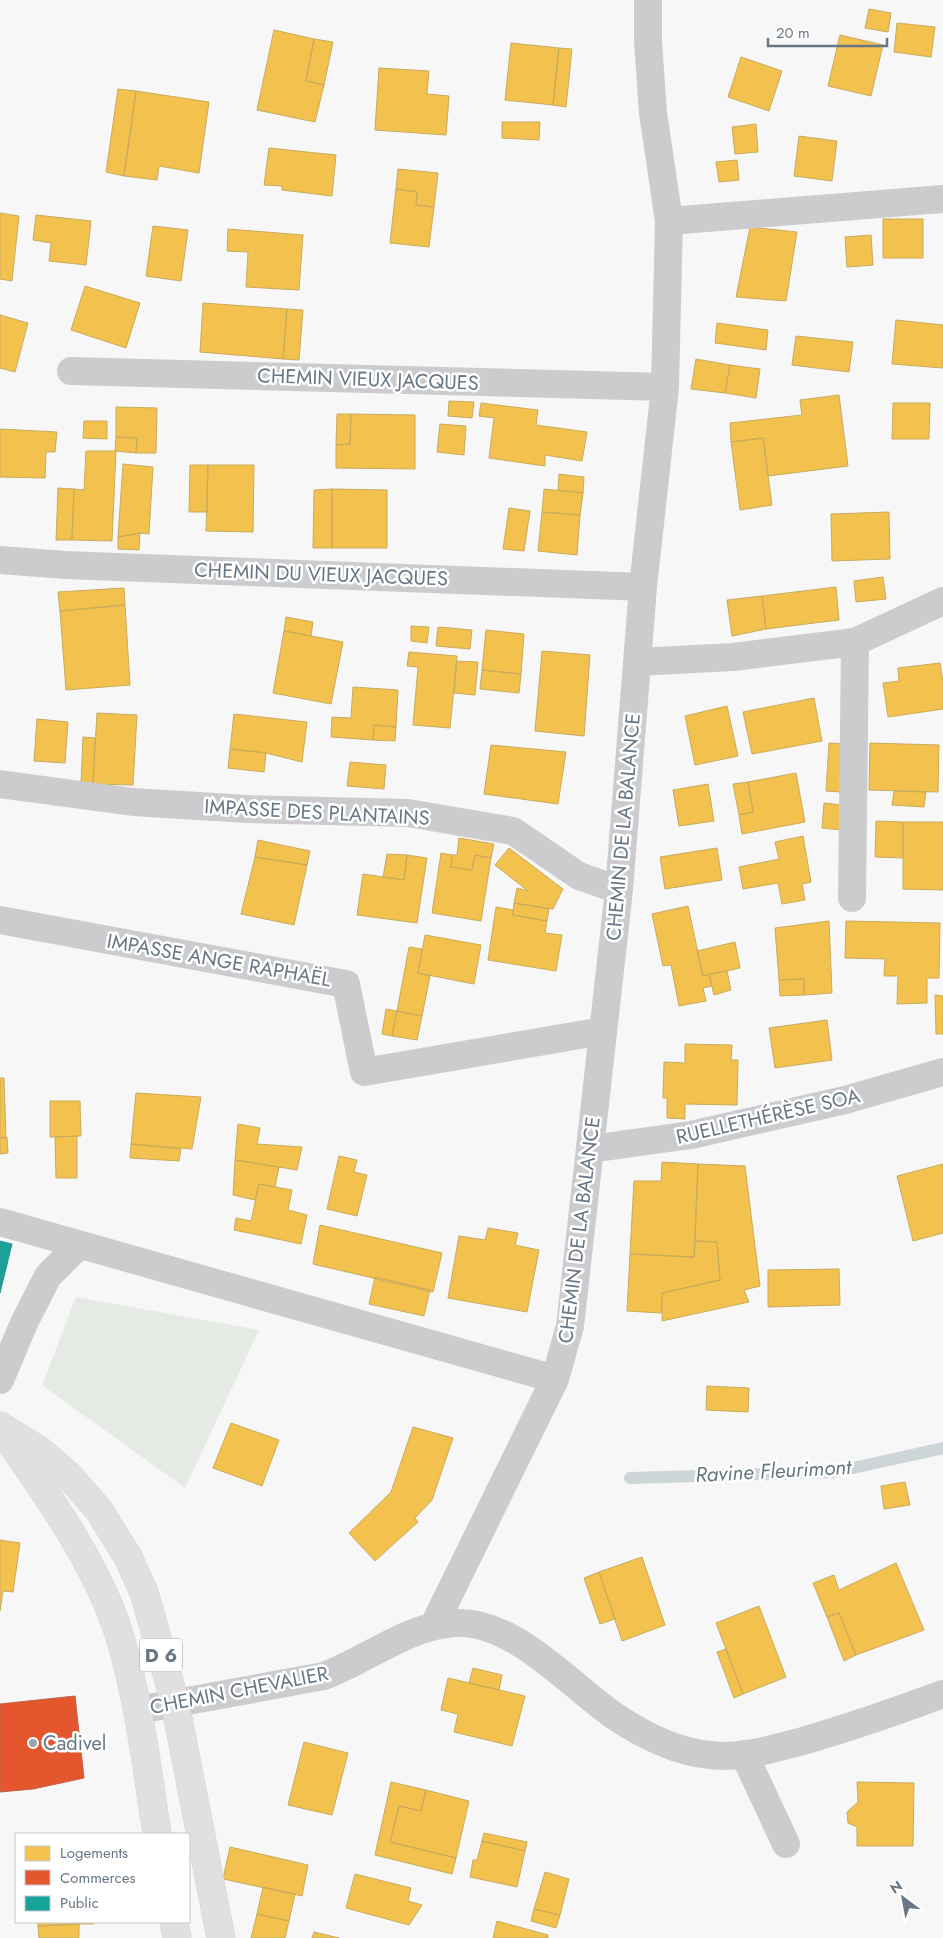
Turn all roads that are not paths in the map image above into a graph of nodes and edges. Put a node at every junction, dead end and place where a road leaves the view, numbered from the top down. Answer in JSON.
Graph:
{"nodes":[{"id":1,"x":648,"y":0,"type":"edge"},
{"id":2,"x":943,"y":199,"type":"edge"},
{"id":3,"x":669,"y":221,"type":"junction"},
{"id":4,"x":71,"y":372,"type":"dead end"},
{"id":5,"x":665,"y":387,"type":"junction"},
{"id":6,"x":0,"y":560,"type":"edge"},
{"id":7,"x":643,"y":586,"type":"junction"},
{"id":8,"x":943,"y":601,"type":"edge"},
{"id":9,"x":854,"y":642,"type":"junction"},
{"id":10,"x":637,"y":662,"type":"junction"},
{"id":11,"x":0,"y":784,"type":"edge"},
{"id":12,"x":619,"y":890,"type":"junction"},
{"id":13,"x":852,"y":898,"type":"dead end"},
{"id":14,"x":0,"y":920,"type":"edge"},
{"id":15,"x":603,"y":1031,"type":"junction"},
{"id":16,"x":943,"y":1072,"type":"edge"},
{"id":17,"x":590,"y":1149,"type":"junction"},
{"id":18,"x":0,"y":1222,"type":"edge"},
{"id":19,"x":79,"y":1245,"type":"junction"},
{"id":20,"x":555,"y":1379,"type":"junction"},
{"id":21,"x":0,"y":1380,"type":"edge"},
{"id":22,"x":0,"y":1426,"type":"edge"},
{"id":23,"x":434,"y":1625,"type":"junction"},
{"id":24,"x":943,"y":1694,"type":"edge"},
{"id":25,"x":175,"y":1703,"type":"junction"},
{"id":26,"x":138,"y":1710,"type":"junction"},
{"id":27,"x":744,"y":1754,"type":"junction"},
{"id":28,"x":157,"y":1833,"type":"edge"},
{"id":29,"x":786,"y":1844,"type":"dead end"},
{"id":30,"x":174,"y":1923,"type":"edge"},
{"id":31,"x":177,"y":1938,"type":"edge"},
{"id":32,"x":221,"y":1938,"type":"edge"}],
"edges":[{"from":1,"to":3,"type":"street","name":"CHEMIN DE LA BALANCE"},
{"from":2,"to":3,"type":"street"},
{"from":3,"to":5,"type":"street","name":"CHEMIN DE LA BALANCE"},
{"from":4,"to":5,"type":"street","name":"CHEMIN VIEUX JACQUES"},
{"from":5,"to":7,"type":"street","name":"CHEMIN DE LA BALANCE"},
{"from":6,"to":7,"type":"street","name":"CHEMIN DU VIEUX JACQUES"},
{"from":7,"to":10,"type":"street","name":"CHEMIN DE LA BALANCE"},
{"from":8,"to":9,"type":"street"},
{"from":9,"to":10,"type":"street"},
{"from":9,"to":13,"type":"street"},
{"from":10,"to":12,"type":"street","name":"CHEMIN DE LA BALANCE"},
{"from":11,"to":12,"type":"street","name":"IMPASSE DES PLANTAINS"},
{"from":12,"to":15,"type":"street","name":"CHEMIN DE LA BALANCE"},
{"from":14,"to":15,"type":"street","name":"IMPASSE ANGE RAPHAËL"},
{"from":15,"to":17,"type":"street","name":"CHEMIN DE LA BALANCE"},
{"from":16,"to":17,"type":"street","name":"RUELLETHÉRÈSE SOA"},
{"from":17,"to":20,"type":"street","name":"CHEMIN DE LA BALANCE"},
{"from":18,"to":19,"type":"street"},
{"from":19,"to":20,"type":"street"},
{"from":19,"to":21,"type":"street"},
{"from":20,"to":23,"type":"street","name":"CHEMIN DE LA BALANCE"},
{"from":22,"to":25,"type":"main road","number":"D 6"},
{"from":22,"to":26,"type":"main road","number":"D 6"},
{"from":23,"to":25,"type":"street","name":"CHEMIN CHEVALIER"},
{"from":23,"to":27,"type":"street","name":"CHEMIN CHEVALIER"},
{"from":24,"to":27,"type":"street","name":"CHEMIN CHEVALIER"},
{"from":25,"to":26,"type":"street","name":"CHEMIN CHEVALIER"},
{"from":25,"to":32,"type":"main road","number":"D 6"},
{"from":26,"to":28,"type":"main road","number":"D 6"},
{"from":27,"to":29,"type":"street"},
{"from":30,"to":31,"type":"main road"}]}
